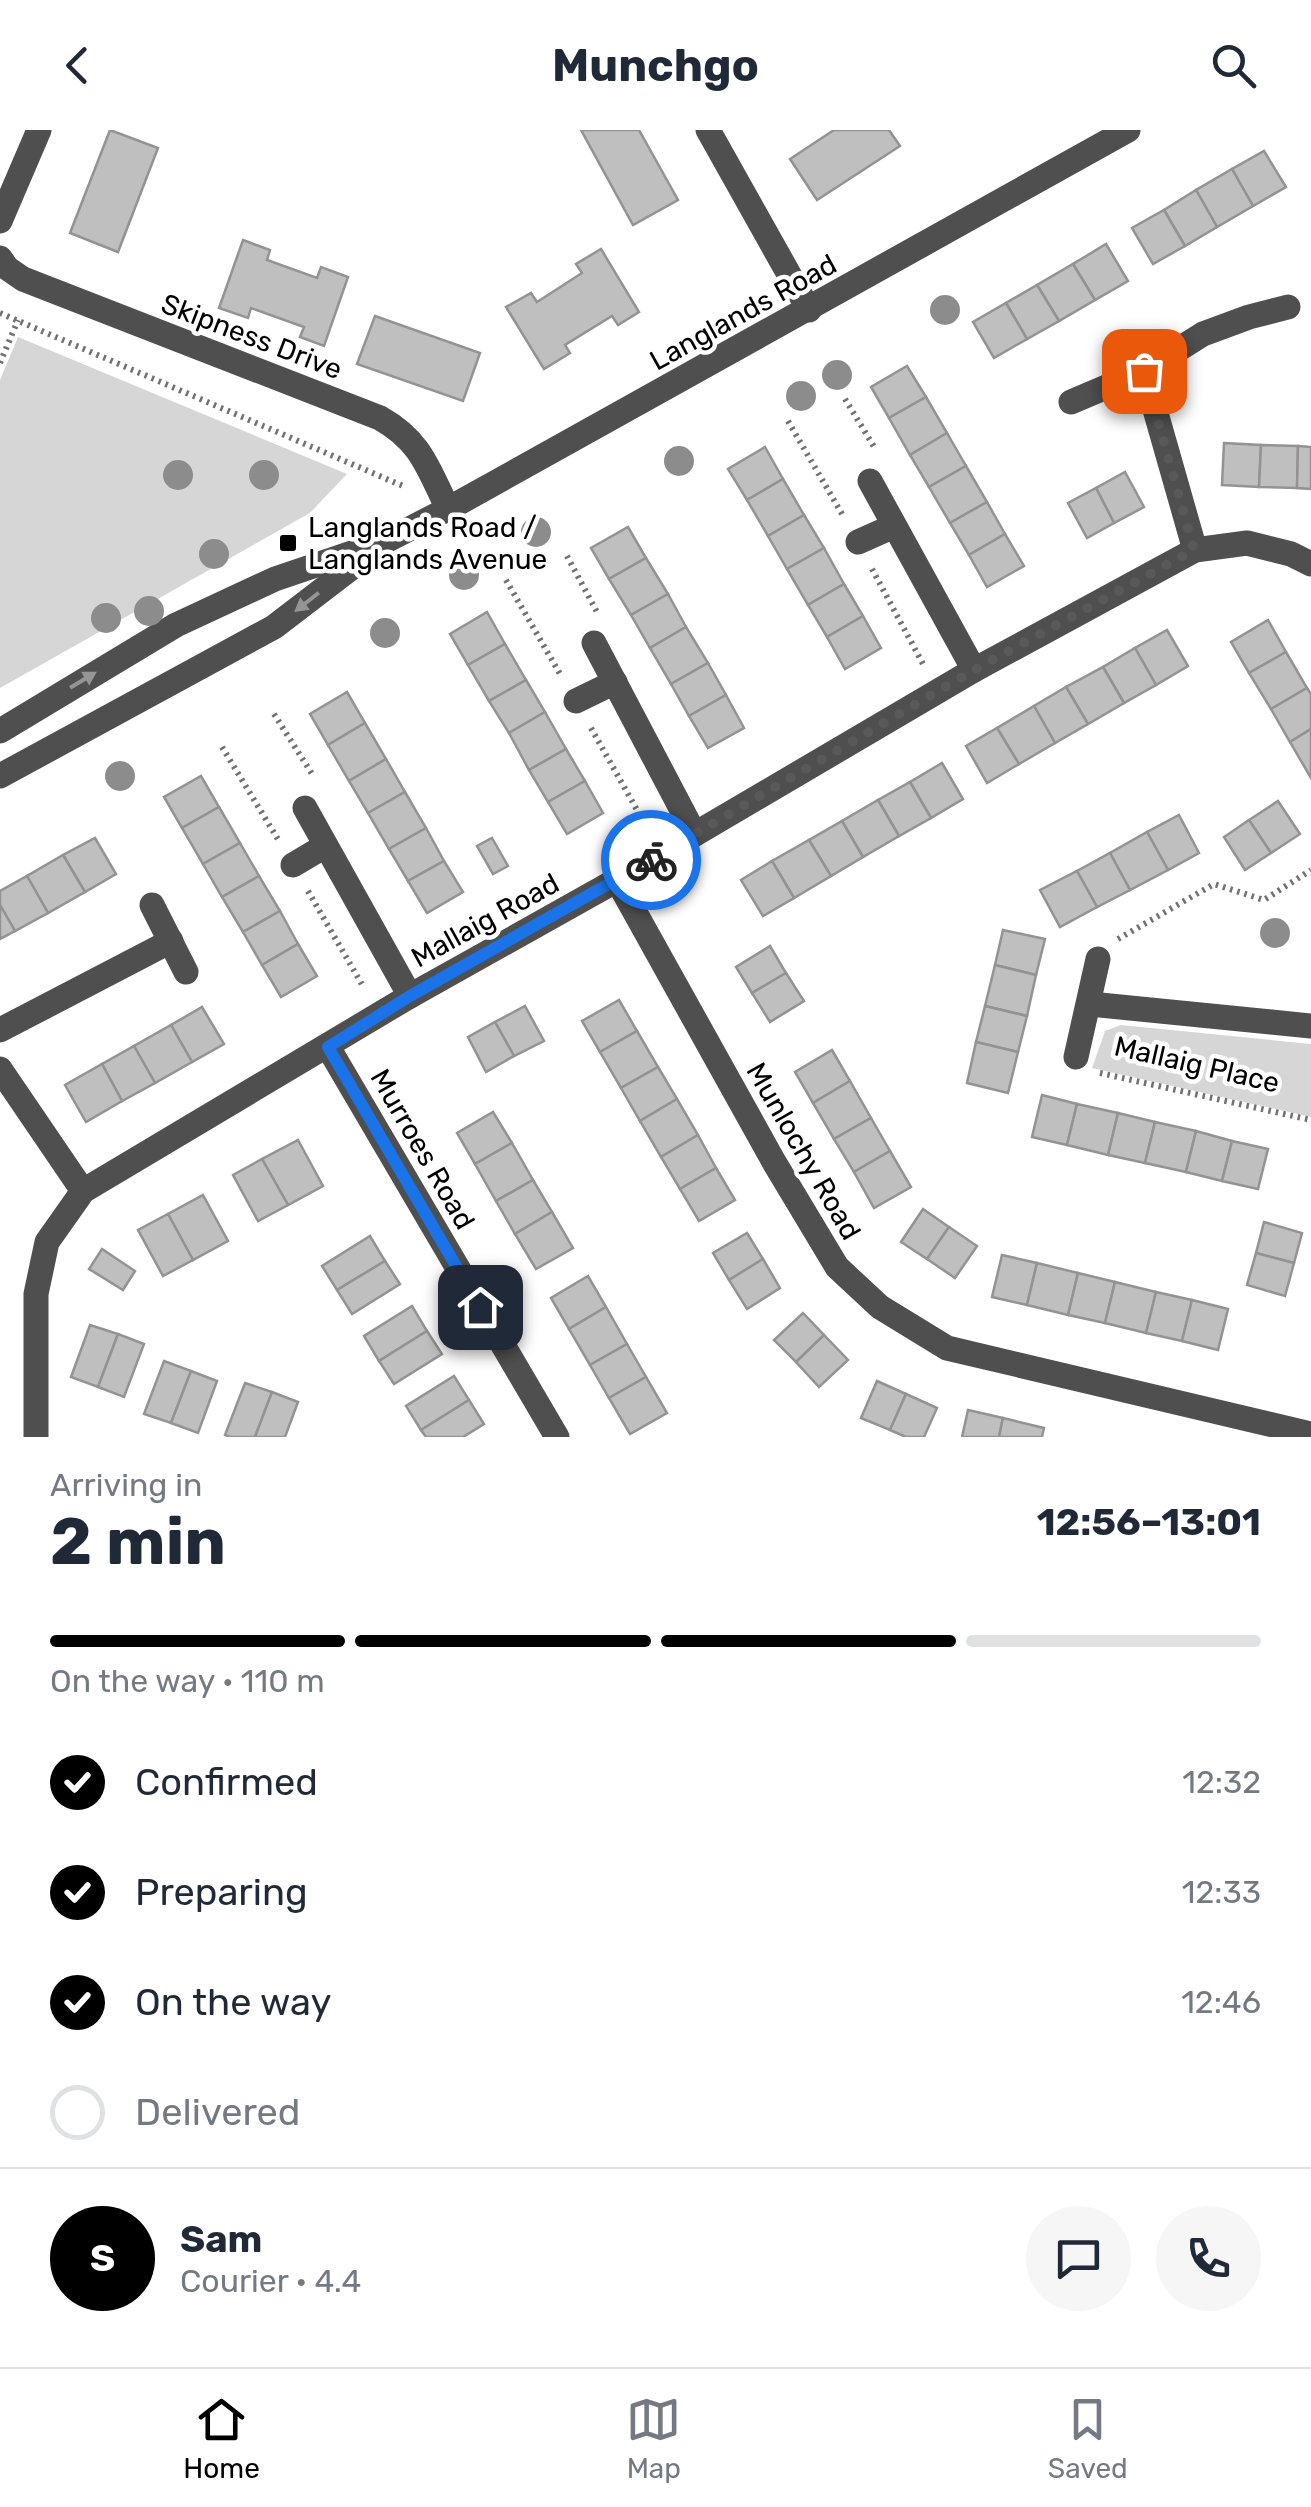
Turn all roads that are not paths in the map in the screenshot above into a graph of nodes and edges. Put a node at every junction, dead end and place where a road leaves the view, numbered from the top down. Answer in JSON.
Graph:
{"nodes":[{"id":1,"x":39,"y":130,"type":"edge"},
{"id":2,"x":708,"y":130,"type":"edge"},
{"id":3,"x":1128,"y":130,"type":"edge"},
{"id":4,"x":0,"y":221,"type":"edge"},
{"id":5,"x":0,"y":258,"type":"edge"},
{"id":6,"x":1288,"y":307,"type":"dead end"},
{"id":7,"x":809,"y":310,"type":"junction"},
{"id":8,"x":1144,"y":371,"type":"junction"},
{"id":9,"x":1071,"y":402,"type":"dead end"},
{"id":10,"x":870,"y":481,"type":"road end"},
{"id":11,"x":448,"y":509,"type":"junction"},
{"id":12,"x":894,"y":526,"type":"junction"},
{"id":13,"x":384,"y":542,"type":"junction"},
{"id":14,"x":858,"y":542,"type":"dead end"},
{"id":15,"x":1194,"y":550,"type":"junction"},
{"id":16,"x":1311,"y":564,"type":"edge"},
{"id":17,"x":594,"y":642,"type":"road end"},
{"id":18,"x":974,"y":670,"type":"junction"},
{"id":19,"x":614,"y":682,"type":"junction"},
{"id":20,"x":576,"y":701,"type":"dead end"},
{"id":21,"x":0,"y":731,"type":"edge"},
{"id":22,"x":0,"y":776,"type":"edge"},
{"id":23,"x":305,"y":808,"type":"road end"},
{"id":24,"x":694,"y":833,"type":"junction"},
{"id":25,"x":325,"y":846,"type":"junction"},
{"id":26,"x":293,"y":864,"type":"dead end"},
{"id":27,"x":617,"y":880,"type":"junction"},
{"id":28,"x":152,"y":906,"type":"dead end"},
{"id":29,"x":171,"y":941,"type":"junction"},
{"id":30,"x":1098,"y":960,"type":"road end"},
{"id":31,"x":186,"y":972,"type":"dead end"},
{"id":32,"x":410,"y":996,"type":"junction"},
{"id":33,"x":1090,"y":1004,"type":"junction"},
{"id":34,"x":1311,"y":1026,"type":"edge"},
{"id":35,"x":0,"y":1030,"type":"edge"},
{"id":36,"x":328,"y":1047,"type":"junction"},
{"id":37,"x":1076,"y":1057,"type":"road end"},
{"id":38,"x":0,"y":1069,"type":"edge"},
{"id":39,"x":83,"y":1191,"type":"junction"},
{"id":40,"x":1311,"y":1434,"type":"edge"},
{"id":41,"x":36,"y":1437,"type":"edge"},
{"id":42,"x":557,"y":1437,"type":"edge"}],
"edges":[{"from":1,"to":4,"type":"street"},
{"from":2,"to":7,"type":"street"},
{"from":3,"to":7,"type":"street","name":"Langlands Road"},
{"from":5,"to":11,"type":"street","name":"Skipness Drive"},
{"from":6,"to":8,"type":"street"},
{"from":7,"to":11,"type":"street","name":"Langlands Road"},
{"from":8,"to":9,"type":"street"},
{"from":8,"to":15,"type":"street"},
{"from":10,"to":12,"type":"street"},
{"from":11,"to":13,"type":"street","name":"Langlands Road"},
{"from":12,"to":14,"type":"street"},
{"from":12,"to":18,"type":"street"},
{"from":21,"to":13,"type":"street","name":"Langlands Road","one_way":true},
{"from":13,"to":22,"type":"street","name":"Langlands Road","one_way":true},
{"from":15,"to":16,"type":"street","name":"Mallaig Road"},
{"from":15,"to":18,"type":"street","name":"Mallaig Road"},
{"from":17,"to":19,"type":"street"},
{"from":18,"to":24,"type":"street","name":"Mallaig Road"},
{"from":19,"to":20,"type":"street"},
{"from":19,"to":24,"type":"street"},
{"from":23,"to":25,"type":"street"},
{"from":24,"to":27,"type":"street","name":"Mallaig Road"},
{"from":25,"to":26,"type":"street"},
{"from":25,"to":32,"type":"street"},
{"from":27,"to":32,"type":"street","name":"Mallaig Road"},
{"from":27,"to":40,"type":"street","name":"Munlochy Road"},
{"from":28,"to":29,"type":"street"},
{"from":29,"to":31,"type":"street"},
{"from":29,"to":35,"type":"street"},
{"from":30,"to":33,"type":"street","name":"Mallaig Place"},
{"from":32,"to":36,"type":"street","name":"Mallaig Road"},
{"from":33,"to":34,"type":"street","name":"Mallaig Place"},
{"from":33,"to":37,"type":"street","name":"Mallaig Place"},
{"from":36,"to":39,"type":"street","name":"Mallaig Road"},
{"from":36,"to":42,"type":"street","name":"Murroes Road"},
{"from":38,"to":39,"type":"street"},
{"from":39,"to":41,"type":"street","name":"Mallaig Road"}]}
